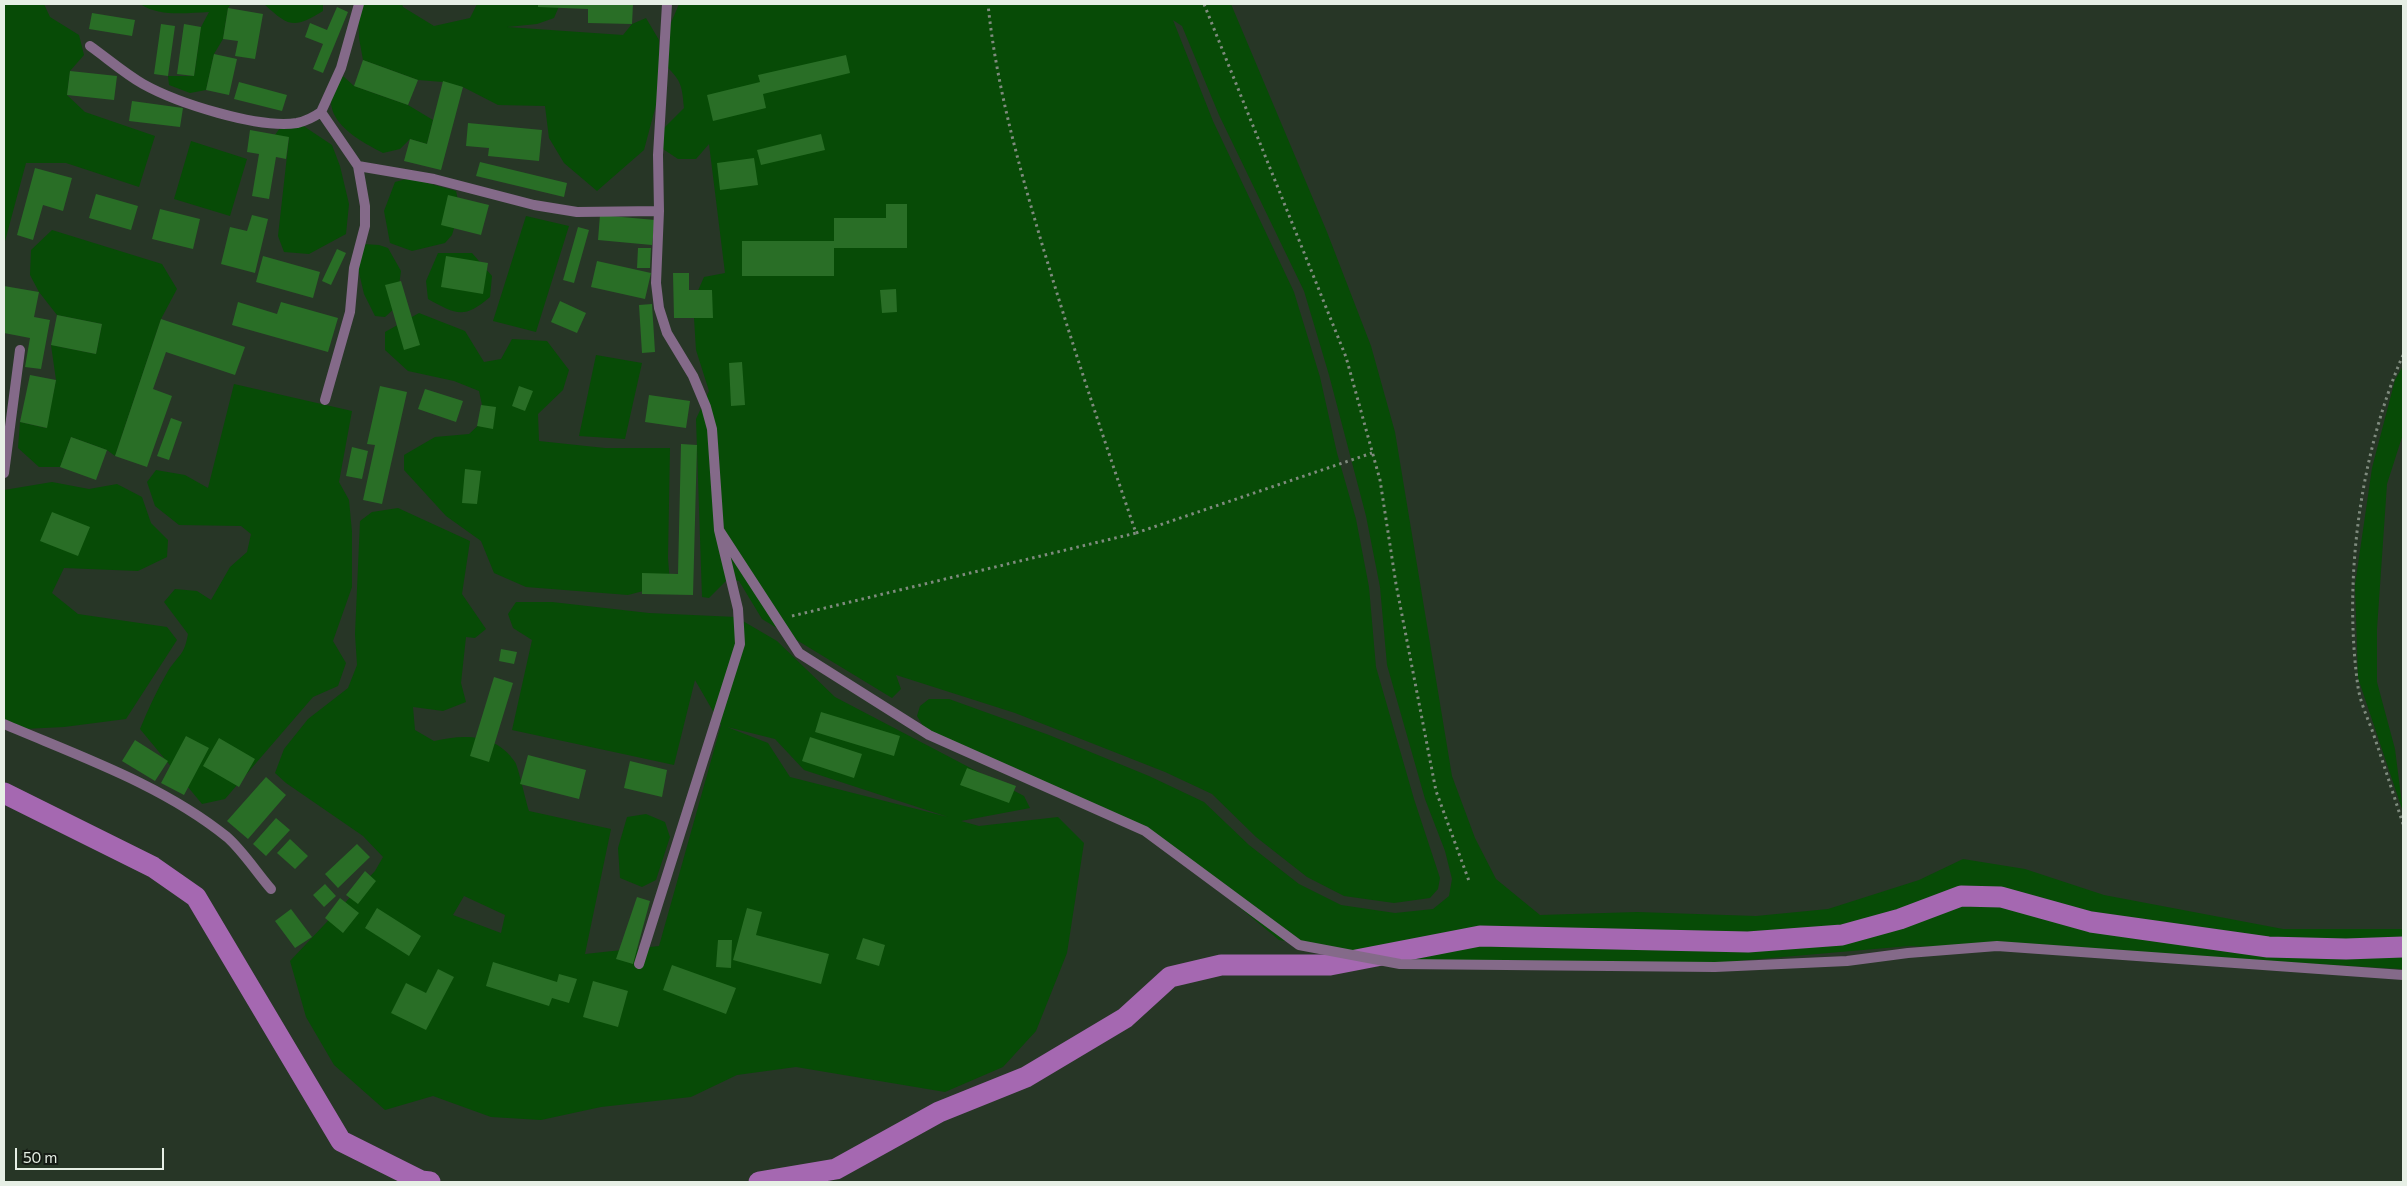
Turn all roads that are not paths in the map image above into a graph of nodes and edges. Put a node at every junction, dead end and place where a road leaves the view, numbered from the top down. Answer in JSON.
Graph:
{"nodes":[{"id":1,"x":359,"y":4,"type":"edge"},
{"id":2,"x":667,"y":4,"type":"edge"},
{"id":3,"x":90,"y":46,"type":"dead end"},
{"id":4,"x":321,"y":112,"type":"junction"},
{"id":5,"x":358,"y":166,"type":"junction"},
{"id":6,"x":660,"y":211,"type":"junction"},
{"id":7,"x":20,"y":350,"type":"dead end"},
{"id":8,"x":325,"y":400,"type":"dead end"},
{"id":9,"x":4,"y":472,"type":"edge"},
{"id":10,"x":720,"y":530,"type":"junction"},
{"id":11,"x":4,"y":724,"type":"edge"},
{"id":12,"x":271,"y":889,"type":"dead end"},
{"id":13,"x":639,"y":964,"type":"dead end"},
{"id":14,"x":2403,"y":976,"type":"edge"}],
"edges":[{"from":1,"to":4,"type":"lane"},
{"from":2,"to":6,"type":"lane"},
{"from":3,"to":4,"type":"lane"},
{"from":4,"to":5,"type":"lane"},
{"from":5,"to":6,"type":"lane"},
{"from":5,"to":8,"type":"lane"},
{"from":6,"to":10,"type":"lane"},
{"from":7,"to":9,"type":"lane"},
{"from":10,"to":13,"type":"lane"},
{"from":10,"to":14,"type":"lane"},
{"from":11,"to":12,"type":"lane"}]}
